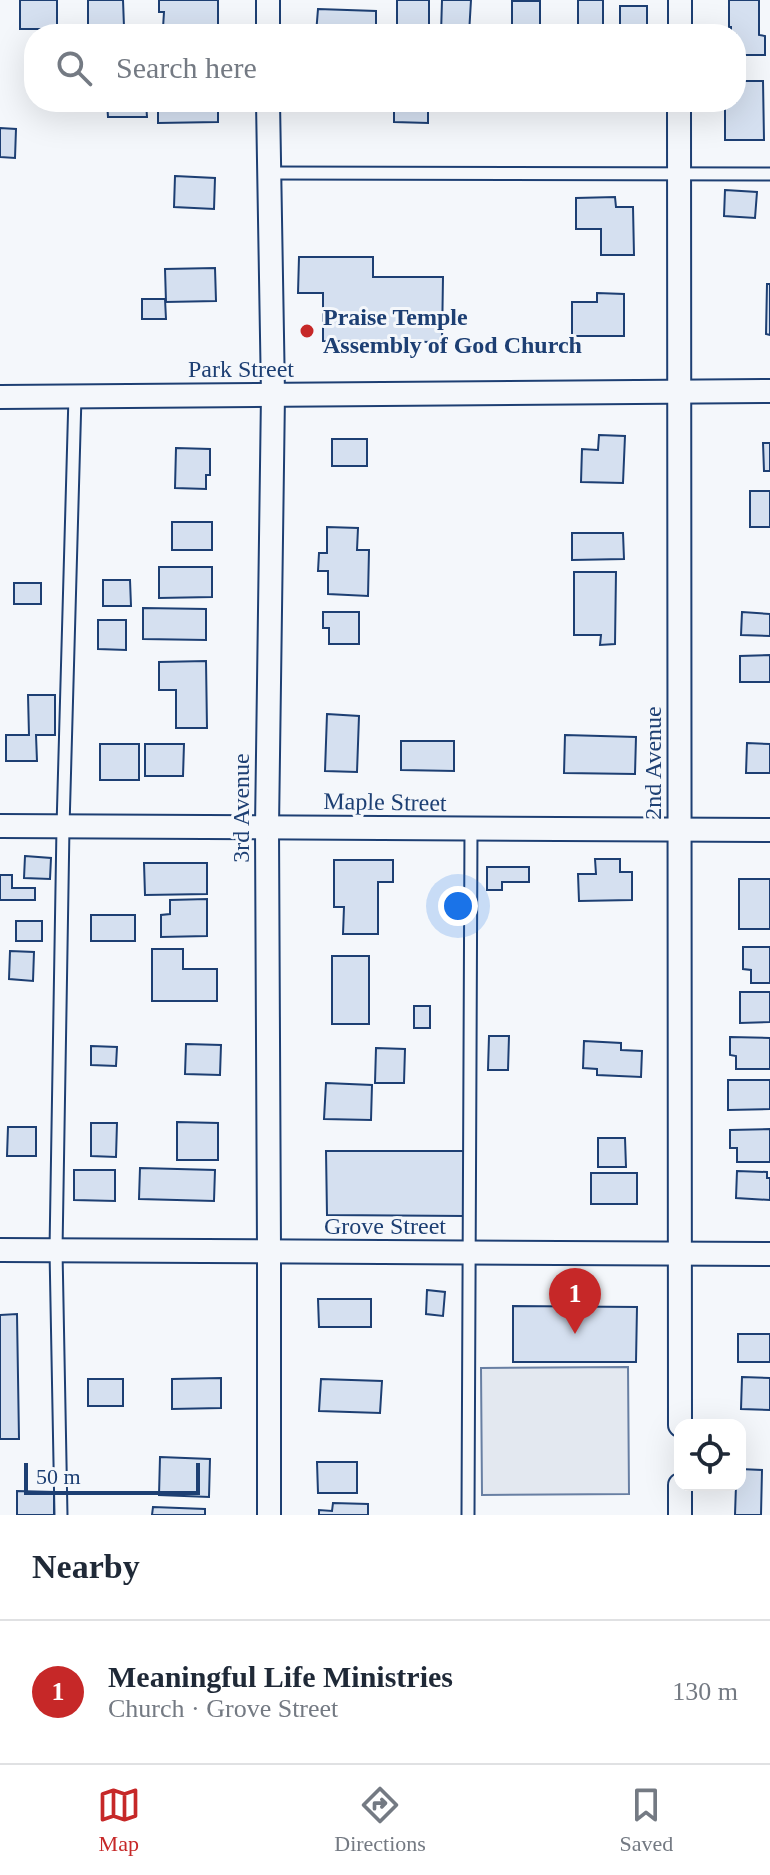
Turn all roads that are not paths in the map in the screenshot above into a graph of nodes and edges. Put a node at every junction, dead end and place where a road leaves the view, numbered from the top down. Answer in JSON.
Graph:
{"nodes":[{"id":1,"x":268,"y":0,"type":"edge"},
{"id":2,"x":680,"y":0,"type":"edge"},
{"id":3,"x":268,"y":24,"type":"edge"},
{"id":4,"x":680,"y":24,"type":"edge"},
{"id":5,"x":268,"y":112,"type":"edge"},
{"id":6,"x":679,"y":112,"type":"edge"},
{"id":7,"x":268,"y":173,"type":"junction"},
{"id":8,"x":679,"y":174,"type":"junction"},
{"id":9,"x":770,"y":174,"type":"edge"},
{"id":10,"x":681,"y":391,"type":"junction"},
{"id":11,"x":770,"y":391,"type":"edge"},
{"id":12,"x":273,"y":394,"type":"junction"},
{"id":13,"x":75,"y":396,"type":"junction"},
{"id":14,"x":0,"y":397,"type":"edge"},
{"id":15,"x":0,"y":826,"type":"edge"},
{"id":16,"x":63,"y":827,"type":"junction"},
{"id":17,"x":267,"y":827,"type":"junction"},
{"id":18,"x":471,"y":829,"type":"junction"},
{"id":19,"x":679,"y":830,"type":"junction"},
{"id":20,"x":770,"y":830,"type":"edge"},
{"id":21,"x":0,"y":1250,"type":"edge"},
{"id":22,"x":56,"y":1250,"type":"junction"},
{"id":23,"x":269,"y":1251,"type":"junction"},
{"id":24,"x":470,"y":1252,"type":"junction"},
{"id":25,"x":681,"y":1253,"type":"junction"},
{"id":26,"x":770,"y":1254,"type":"edge"},
{"id":27,"x":680,"y":1419,"type":"edge"},
{"id":28,"x":680,"y":1491,"type":"edge"},
{"id":29,"x":61,"y":1515,"type":"edge"},
{"id":30,"x":269,"y":1515,"type":"edge"},
{"id":31,"x":468,"y":1515,"type":"edge"},
{"id":32,"x":680,"y":1515,"type":"edge"}],
"edges":[{"from":1,"to":3,"type":"street"},
{"from":2,"to":4,"type":"street"},
{"from":5,"to":7,"type":"street","name":"3rd Avenue"},
{"from":6,"to":8,"type":"street","name":"2nd Avenue"},
{"from":7,"to":8,"type":"lane"},
{"from":7,"to":12,"type":"street","name":"3rd Avenue"},
{"from":8,"to":9,"type":"lane"},
{"from":8,"to":10,"type":"street","name":"2nd Avenue"},
{"from":10,"to":11,"type":"street","name":"Park Street"},
{"from":10,"to":12,"type":"street","name":"Park Street"},
{"from":10,"to":19,"type":"street","name":"2nd Avenue"},
{"from":12,"to":13,"type":"street","name":"Park Street"},
{"from":12,"to":17,"type":"street","name":"3rd Avenue"},
{"from":13,"to":14,"type":"street","name":"Park Street"},
{"from":13,"to":16,"type":"lane"},
{"from":15,"to":16,"type":"street","name":"Maple Street"},
{"from":16,"to":17,"type":"street","name":"Maple Street"},
{"from":16,"to":22,"type":"lane"},
{"from":17,"to":18,"type":"street","name":"Maple Street"},
{"from":17,"to":23,"type":"street","name":"3rd Avenue"},
{"from":18,"to":19,"type":"street","name":"Maple Street"},
{"from":18,"to":24,"type":"lane"},
{"from":19,"to":20,"type":"street","name":"Maple Street"},
{"from":19,"to":25,"type":"street","name":"2nd Avenue"},
{"from":21,"to":22,"type":"street","name":"Grove Street"},
{"from":22,"to":23,"type":"street","name":"Grove Street"},
{"from":22,"to":29,"type":"lane"},
{"from":23,"to":24,"type":"street","name":"Grove Street"},
{"from":23,"to":30,"type":"street","name":"3rd Avenue"},
{"from":24,"to":25,"type":"street","name":"Grove Street"},
{"from":24,"to":31,"type":"lane"},
{"from":25,"to":26,"type":"street","name":"Grove Street"},
{"from":25,"to":27,"type":"street","name":"2nd Avenue"},
{"from":28,"to":32,"type":"street"}]}
